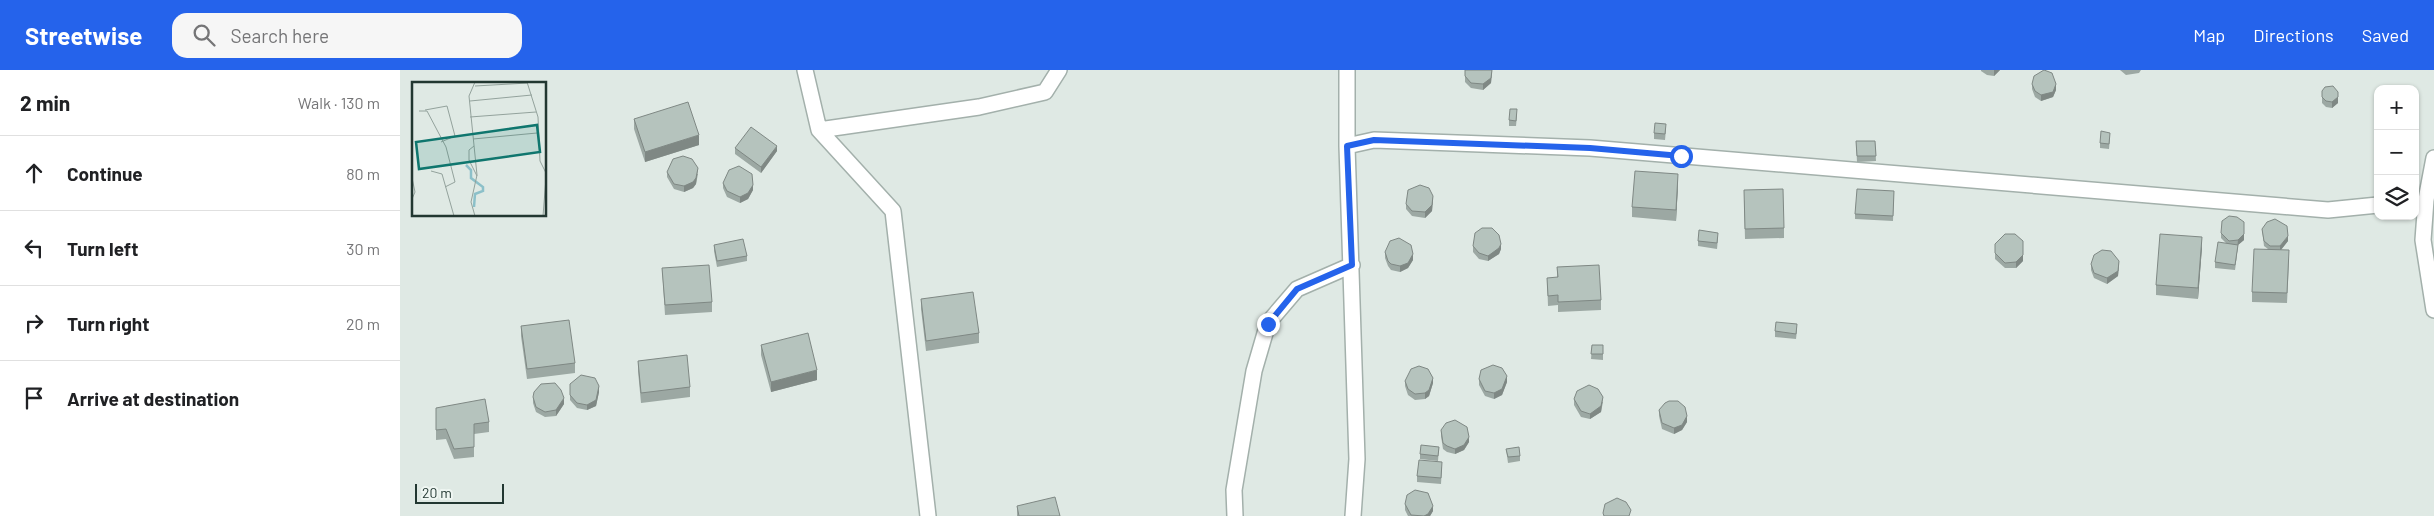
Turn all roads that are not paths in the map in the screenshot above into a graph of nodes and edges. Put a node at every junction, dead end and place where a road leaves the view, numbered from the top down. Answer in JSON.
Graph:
{"nodes":[{"id":1,"x":804,"y":70,"type":"edge"},
{"id":2,"x":1059,"y":70,"type":"edge"},
{"id":3,"x":1347,"y":70,"type":"edge"},
{"id":4,"x":819,"y":130,"type":"junction"},
{"id":5,"x":1347,"y":146,"type":"junction"},
{"id":6,"x":2434,"y":158,"type":"edge"},
{"id":7,"x":2420,"y":200,"type":"edge"},
{"id":8,"x":2374,"y":205,"type":"edge"},
{"id":9,"x":1352,"y":265,"type":"junction"},
{"id":10,"x":2434,"y":310,"type":"edge"},
{"id":11,"x":928,"y":516,"type":"edge"},
{"id":12,"x":1234,"y":516,"type":"edge"},
{"id":13,"x":1353,"y":516,"type":"edge"}],
"edges":[{"from":1,"to":4,"type":"street"},
{"from":2,"to":4,"type":"street"},
{"from":3,"to":5,"type":"street"},
{"from":4,"to":11,"type":"street"},
{"from":5,"to":8,"type":"street"},
{"from":5,"to":9,"type":"street"},
{"from":6,"to":7,"type":"street"},
{"from":7,"to":10,"type":"street"},
{"from":9,"to":12,"type":"street"},
{"from":9,"to":13,"type":"street"}]}
